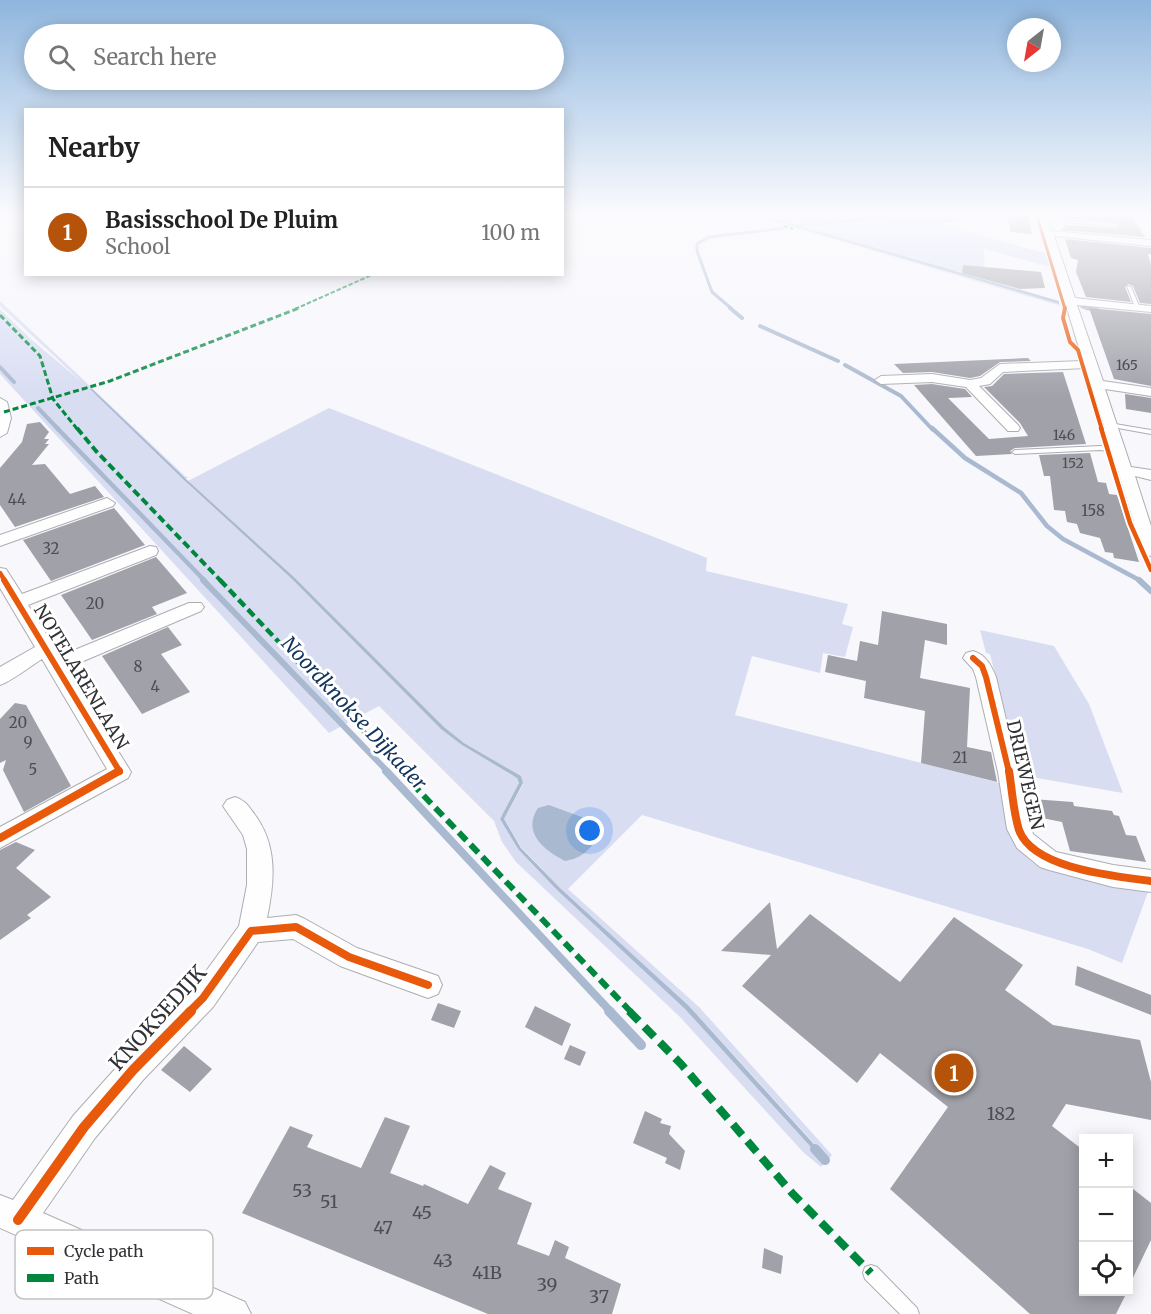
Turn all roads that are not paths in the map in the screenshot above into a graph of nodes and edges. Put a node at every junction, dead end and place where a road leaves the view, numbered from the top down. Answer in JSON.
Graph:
{"nodes":[{"id":1,"x":1062,"y":274,"type":"edge"},
{"id":2,"x":1129,"y":287,"type":"dead end"},
{"id":3,"x":1071,"y":301,"type":"junction"},
{"id":4,"x":1138,"y":308,"type":"junction"},
{"id":5,"x":1151,"y":309,"type":"edge"},
{"id":6,"x":1090,"y":365,"type":"junction"},
{"id":7,"x":881,"y":380,"type":"dead end"},
{"id":8,"x":970,"y":384,"type":"junction"},
{"id":9,"x":1096,"y":384,"type":"junction"},
{"id":10,"x":1151,"y":392,"type":"edge"},
{"id":11,"x":0,"y":402,"type":"edge"},
{"id":12,"x":1109,"y":425,"type":"junction"},
{"id":13,"x":1013,"y":428,"type":"dead end"},
{"id":14,"x":1151,"y":432,"type":"edge"},
{"id":15,"x":0,"y":433,"type":"edge"},
{"id":16,"x":1117,"y":450,"type":"junction"},
{"id":17,"x":1015,"y":452,"type":"dead end"},
{"id":18,"x":1124,"y":470,"type":"junction"},
{"id":19,"x":1151,"y":475,"type":"edge"},
{"id":20,"x":107,"y":503,"type":"dead end"},
{"id":21,"x":0,"y":541,"type":"edge"},
{"id":22,"x":150,"y":551,"type":"dead end"},
{"id":23,"x":1151,"y":551,"type":"edge"},
{"id":24,"x":0,"y":573,"type":"edge"},
{"id":25,"x":18,"y":602,"type":"junction"},
{"id":26,"x":195,"y":607,"type":"dead end"},
{"id":27,"x":51,"y":657,"type":"junction"},
{"id":28,"x":973,"y":658,"type":"dead end"},
{"id":29,"x":0,"y":678,"type":"edge"},
{"id":30,"x":236,"y":806,"type":"dead end"},
{"id":31,"x":0,"y":838,"type":"edge"},
{"id":32,"x":1151,"y":881,"type":"edge"},
{"id":33,"x":251,"y":931,"type":"junction"},
{"id":34,"x":428,"y":985,"type":"dead end"},
{"id":35,"x":5,"y":1214,"type":"edge"},
{"id":36,"x":41,"y":1230,"type":"edge"},
{"id":37,"x":871,"y":1273,"type":"dead end"},
{"id":38,"x":199,"y":1299,"type":"edge"},
{"id":39,"x":233,"y":1314,"type":"edge"},
{"id":40,"x":911,"y":1314,"type":"edge"}],
"edges":[{"from":1,"to":3,"type":"street"},
{"from":2,"to":4,"type":"lane"},
{"from":3,"to":4,"type":"street"},
{"from":3,"to":6,"type":"street"},
{"from":4,"to":5,"type":"street"},
{"from":6,"to":8,"type":"street"},
{"from":6,"to":9,"type":"street"},
{"from":7,"to":8,"type":"street"},
{"from":8,"to":13,"type":"street"},
{"from":9,"to":10,"type":"street"},
{"from":9,"to":12,"type":"street"},
{"from":11,"to":15,"type":"street"},
{"from":12,"to":14,"type":"lane"},
{"from":12,"to":16,"type":"street"},
{"from":16,"to":17,"type":"lane"},
{"from":16,"to":18,"type":"street"},
{"from":18,"to":19,"type":"street"},
{"from":18,"to":23,"type":"street"},
{"from":20,"to":21,"type":"street"},
{"from":22,"to":25,"type":"street"},
{"from":24,"to":25,"type":"street","name":"NOTELARENLAAN"},
{"from":25,"to":27,"type":"street","name":"NOTELARENLAAN"},
{"from":26,"to":27,"type":"street"},
{"from":27,"to":29,"type":"street"},
{"from":27,"to":31,"type":"street","name":"NOTELARENLAAN"},
{"from":28,"to":32,"type":"street","name":"DRIEWEGEN"},
{"from":30,"to":33,"type":"street"},
{"from":33,"to":34,"type":"street"},
{"from":33,"to":35,"type":"street","name":"KNOKSEDIJK"},
{"from":35,"to":36,"type":"street"},
{"from":37,"to":40,"type":"lane"},
{"from":38,"to":39,"type":"street"}]}
